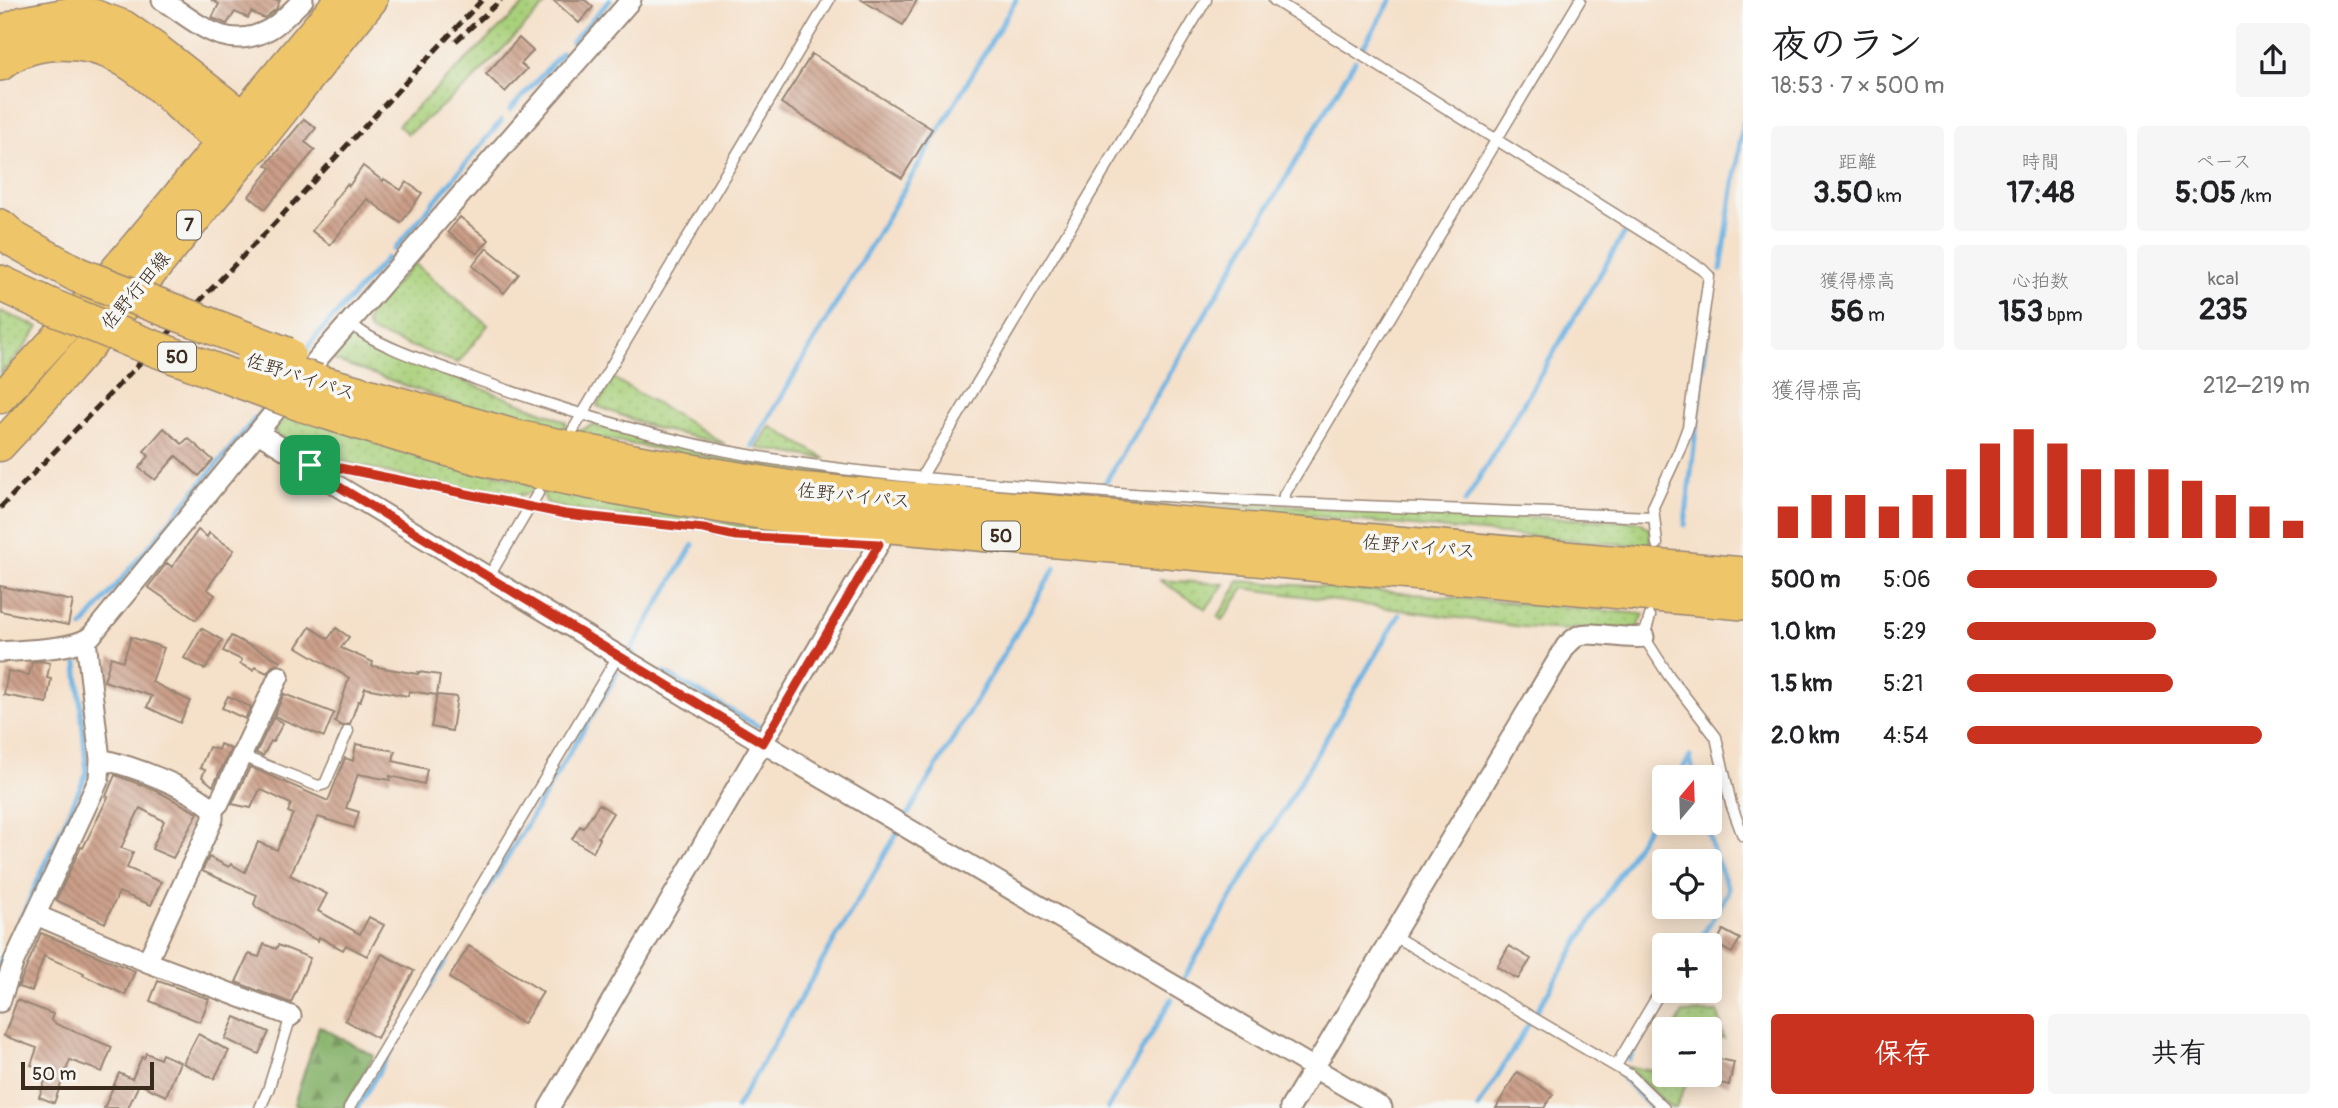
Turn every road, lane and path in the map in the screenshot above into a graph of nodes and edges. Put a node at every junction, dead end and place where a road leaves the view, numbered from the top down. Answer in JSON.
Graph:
{"nodes":[{"id":1,"x":162,"y":0,"type":"edge"},
{"id":2,"x":303,"y":0,"type":"edge"},
{"id":3,"x":340,"y":0,"type":"edge"},
{"id":4,"x":372,"y":0,"type":"edge"},
{"id":5,"x":631,"y":0,"type":"edge"},
{"id":6,"x":829,"y":0,"type":"edge"},
{"id":7,"x":1206,"y":0,"type":"edge"},
{"id":8,"x":1274,"y":0,"type":"edge"},
{"id":9,"x":1580,"y":0,"type":"edge"},
{"id":10,"x":0,"y":35,"type":"edge"},
{"id":11,"x":0,"y":63,"type":"edge"},
{"id":12,"x":240,"y":134,"type":"junction"},
{"id":13,"x":1497,"y":141,"type":"junction"},
{"id":14,"x":0,"y":227,"type":"edge"},
{"id":15,"x":0,"y":254,"type":"edge"},
{"id":16,"x":0,"y":283,"type":"edge"},
{"id":17,"x":61,"y":297,"type":"junction"},
{"id":18,"x":0,"y":301,"type":"edge"},
{"id":19,"x":351,"y":323,"type":"junction"},
{"id":20,"x":315,"y":385,"type":"junction"},
{"id":21,"x":0,"y":398,"type":"edge"},
{"id":22,"x":582,"y":416,"type":"junction"},
{"id":23,"x":573,"y":430,"type":"dead end"},
{"id":24,"x":258,"y":433,"type":"junction"},
{"id":25,"x":0,"y":446,"type":"edge"},
{"id":26,"x":310,"y":465,"type":"junction"},
{"id":27,"x":919,"y":490,"type":"junction"},
{"id":28,"x":538,"y":493,"type":"dead end"},
{"id":29,"x":1283,"y":502,"type":"junction"},
{"id":30,"x":531,"y":506,"type":"junction"},
{"id":31,"x":1652,"y":517,"type":"junction"},
{"id":32,"x":882,"y":535,"type":"junction"},
{"id":33,"x":1657,"y":544,"type":"dead end"},
{"id":34,"x":488,"y":578,"type":"junction"},
{"id":35,"x":1728,"y":587,"type":"edge"},
{"id":36,"x":1650,"y":616,"type":"dead end"},
{"id":37,"x":1644,"y":637,"type":"junction"},
{"id":38,"x":86,"y":640,"type":"junction"},
{"id":39,"x":0,"y":652,"type":"edge"},
{"id":40,"x":618,"y":656,"type":"junction"},
{"id":41,"x":279,"y":676,"type":"dead end"},
{"id":42,"x":348,"y":731,"type":"dead end"},
{"id":43,"x":763,"y":743,"type":"junction"},
{"id":44,"x":242,"y":756,"type":"junction"},
{"id":45,"x":100,"y":759,"type":"junction"},
{"id":46,"x":214,"y":809,"type":"junction"},
{"id":47,"x":1743,"y":836,"type":"edge"},
{"id":48,"x":36,"y":915,"type":"junction"},
{"id":49,"x":1394,"y":936,"type":"junction"},
{"id":50,"x":147,"y":962,"type":"junction"},
{"id":51,"x":0,"y":1002,"type":"edge"},
{"id":52,"x":1653,"y":1003,"type":"edge"},
{"id":53,"x":291,"y":1016,"type":"joint"},
{"id":54,"x":1616,"y":1066,"type":"junction"},
{"id":55,"x":1314,"y":1068,"type":"junction"},
{"id":56,"x":260,"y":1108,"type":"edge"},
{"id":57,"x":349,"y":1108,"type":"edge"},
{"id":58,"x":549,"y":1108,"type":"edge"},
{"id":59,"x":1290,"y":1108,"type":"edge"},
{"id":60,"x":1382,"y":1108,"type":"edge"},
{"id":61,"x":1664,"y":1108,"type":"edge"}],
"edges":[{"from":1,"to":2,"type":"street"},
{"from":3,"to":12,"type":"main road","name":"佐野行田線","number":"7"},
{"from":4,"to":12,"type":"main road","name":"佐野行田線","number":"7"},
{"from":5,"to":19,"type":"street"},
{"from":6,"to":22,"type":"lane"},
{"from":7,"to":27,"type":"lane"},
{"from":8,"to":13,"type":"lane"},
{"from":9,"to":13,"type":"lane"},
{"from":10,"to":12,"type":"highway"},
{"from":11,"to":12,"type":"highway"},
{"from":12,"to":21,"type":"main road","name":"佐野行田線","number":"7"},
{"from":12,"to":25,"type":"main road","name":"佐野行田線","number":"7"},
{"from":13,"to":29,"type":"lane"},
{"from":13,"to":31,"type":"lane"},
{"from":14,"to":17,"type":"highway"},
{"from":15,"to":17,"type":"highway","name":"佐野バイパス","number":"50"},
{"from":16,"to":17,"type":"highway","name":"佐野バイパス","number":"50"},
{"from":17,"to":18,"type":"highway"},
{"from":17,"to":20,"type":"highway","name":"佐野バイパス","number":"50","bridge":true},
{"from":17,"to":20,"type":"highway","name":"佐野バイパス","number":"50","bridge":true},
{"from":19,"to":22,"type":"lane"},
{"from":19,"to":24,"type":"street"},
{"from":20,"to":27,"type":"highway","name":"佐野バイパス","number":"50"},
{"from":20,"to":32,"type":"highway","name":"佐野バイパス","number":"50"},
{"from":22,"to":23,"type":"lane"},
{"from":22,"to":27,"type":"lane"},
{"from":24,"to":26,"type":"street"},
{"from":24,"to":38,"type":"street"},
{"from":26,"to":30,"type":"lane"},
{"from":26,"to":34,"type":"street"},
{"from":27,"to":29,"type":"lane"},
{"from":27,"to":35,"type":"highway","name":"佐野バイパス","number":"50"},
{"from":28,"to":30,"type":"lane"},
{"from":29,"to":31,"type":"lane"},
{"from":30,"to":32,"type":"lane"},
{"from":30,"to":34,"type":"lane"},
{"from":31,"to":33,"type":"lane"},
{"from":32,"to":35,"type":"highway","name":"佐野バイパス","number":"50"},
{"from":32,"to":43,"type":"street"},
{"from":34,"to":40,"type":"street"},
{"from":36,"to":37,"type":"lane"},
{"from":37,"to":47,"type":"lane"},
{"from":37,"to":49,"type":"street"},
{"from":38,"to":39,"type":"street"},
{"from":38,"to":45,"type":"street"},
{"from":40,"to":43,"type":"street"},
{"from":40,"to":57,"type":"lane"},
{"from":41,"to":44,"type":"street"},
{"from":42,"to":44,"type":"lane"},
{"from":43,"to":55,"type":"street"},
{"from":43,"to":58,"type":"street"},
{"from":44,"to":46,"type":"street"},
{"from":45,"to":46,"type":"street"},
{"from":45,"to":48,"type":"street"},
{"from":46,"to":50,"type":"street"},
{"from":48,"to":50,"type":"street"},
{"from":48,"to":51,"type":"street"},
{"from":49,"to":54,"type":"lane"},
{"from":49,"to":55,"type":"street"},
{"from":50,"to":53,"type":"street"},
{"from":52,"to":54,"type":"lane"},
{"from":53,"to":56,"type":"lane"},
{"from":54,"to":61,"type":"lane"},
{"from":55,"to":59,"type":"street"},
{"from":55,"to":60,"type":"street"}]}
